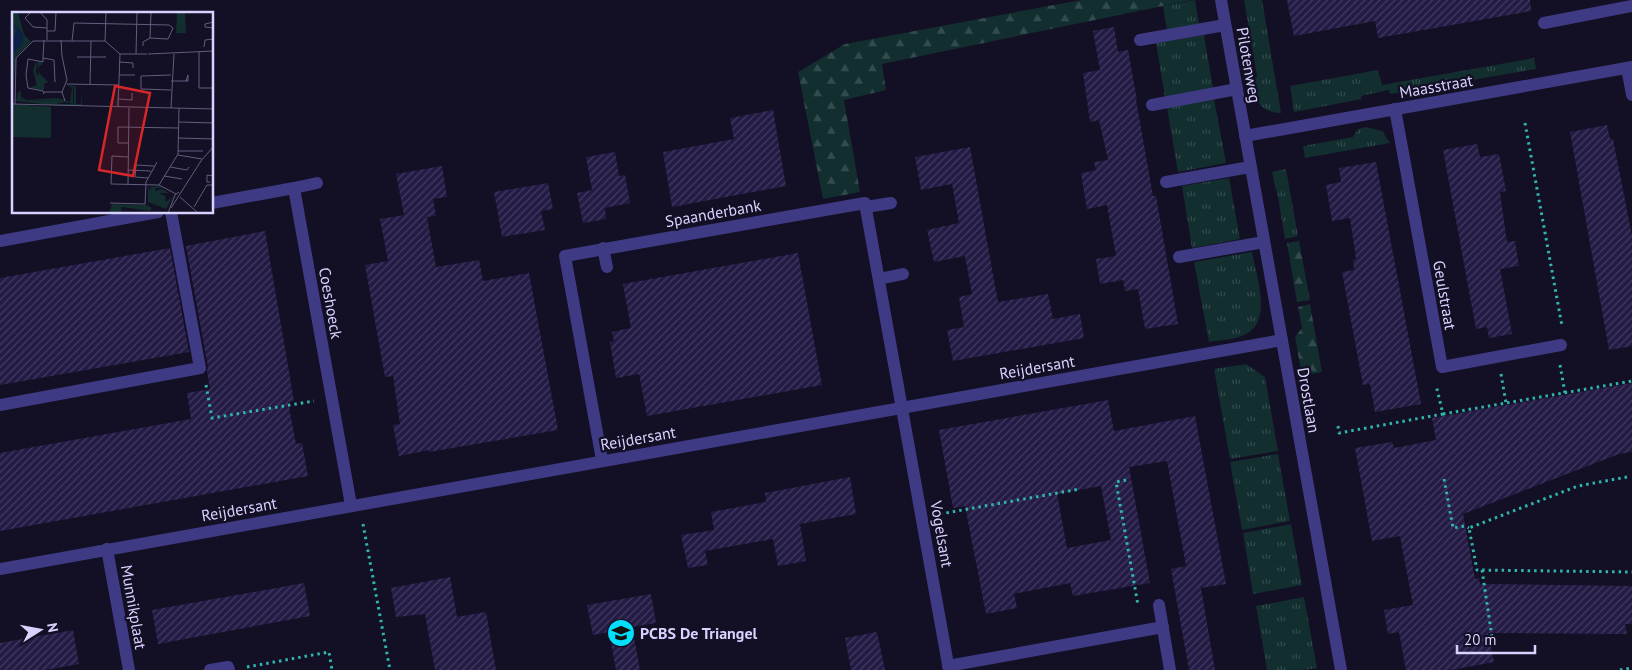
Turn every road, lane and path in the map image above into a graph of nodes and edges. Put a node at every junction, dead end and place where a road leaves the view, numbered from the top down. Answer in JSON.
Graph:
{"nodes":[{"id":1,"x":1221,"y":0,"type":"edge"},
{"id":2,"x":1632,"y":6,"type":"edge"},
{"id":3,"x":1544,"y":23,"type":"dead end"},
{"id":4,"x":1225,"y":26,"type":"junction"},
{"id":5,"x":1140,"y":40,"type":"dead end"},
{"id":6,"x":1630,"y":67,"type":"edge"},
{"id":7,"x":1237,"y":89,"type":"junction"},
{"id":8,"x":1632,"y":95,"type":"edge"},
{"id":9,"x":1152,"y":105,"type":"dead end"},
{"id":10,"x":1395,"y":109,"type":"junction"},
{"id":11,"x":1524,"y":122,"type":"dead end"},
{"id":12,"x":1245,"y":136,"type":"junction"},
{"id":13,"x":1250,"y":167,"type":"junction"},
{"id":14,"x":1166,"y":182,"type":"dead end"},
{"id":15,"x":317,"y":183,"type":"dead end"},
{"id":16,"x":294,"y":188,"type":"junction"},
{"id":17,"x":214,"y":203,"type":"edge"},
{"id":18,"x":891,"y":203,"type":"dead end"},
{"id":19,"x":866,"y":207,"type":"junction"},
{"id":20,"x":147,"y":214,"type":"edge"},
{"id":21,"x":171,"y":214,"type":"edge"},
{"id":22,"x":0,"y":240,"type":"edge"},
{"id":23,"x":1264,"y":242,"type":"junction"},
{"id":24,"x":603,"y":248,"type":"junction"},
{"id":25,"x":1179,"y":258,"type":"dead end"},
{"id":26,"x":606,"y":267,"type":"dead end"},
{"id":27,"x":903,"y":274,"type":"dead end"},
{"id":28,"x":879,"y":279,"type":"junction"},
{"id":29,"x":1562,"y":328,"type":"dead end"},
{"id":30,"x":1282,"y":340,"type":"junction"},
{"id":31,"x":1559,"y":351,"type":"joint"},
{"id":32,"x":1435,"y":377,"type":"dead end"},
{"id":33,"x":1632,"y":381,"type":"edge"},
{"id":34,"x":1503,"y":385,"type":"dead end"},
{"id":35,"x":206,"y":386,"type":"dead end"},
{"id":36,"x":1565,"y":393,"type":"junction"},
{"id":37,"x":307,"y":402,"type":"dead end"},
{"id":38,"x":1506,"y":404,"type":"junction"},
{"id":39,"x":0,"y":405,"type":"edge"},
{"id":40,"x":902,"y":407,"type":"junction"},
{"id":41,"x":1443,"y":414,"type":"junction"},
{"id":42,"x":1338,"y":426,"type":"dead end"},
{"id":43,"x":602,"y":460,"type":"junction"},
{"id":44,"x":1627,"y":477,"type":"dead end"},
{"id":45,"x":1126,"y":480,"type":"dead end"},
{"id":46,"x":1444,"y":480,"type":"dead end"},
{"id":47,"x":1080,"y":488,"type":"dead end"},
{"id":48,"x":350,"y":505,"type":"junction"},
{"id":49,"x":930,"y":515,"type":"dead end"},
{"id":50,"x":362,"y":520,"type":"dead end"},
{"id":51,"x":1469,"y":528,"type":"junction"},
{"id":52,"x":107,"y":549,"type":"junction"},
{"id":53,"x":0,"y":569,"type":"edge"},
{"id":54,"x":1482,"y":570,"type":"junction"},
{"id":55,"x":1632,"y":572,"type":"edge"},
{"id":56,"x":1159,"y":605,"type":"dead end"},
{"id":57,"x":1138,"y":608,"type":"dead end"},
{"id":58,"x":1163,"y":627,"type":"junction"},
{"id":59,"x":1493,"y":644,"type":"dead end"},
{"id":60,"x":244,"y":667,"type":"dead end"},
{"id":61,"x":949,"y":668,"type":"edge"},
{"id":62,"x":1632,"y":668,"type":"edge"},
{"id":63,"x":129,"y":670,"type":"edge"},
{"id":64,"x":210,"y":670,"type":"edge"},
{"id":65,"x":229,"y":670,"type":"edge"},
{"id":66,"x":332,"y":670,"type":"edge"},
{"id":67,"x":390,"y":670,"type":"edge"},
{"id":68,"x":1170,"y":670,"type":"edge"},
{"id":69,"x":1341,"y":670,"type":"edge"},
{"id":70,"x":1620,"y":670,"type":"edge"}],
"edges":[{"from":1,"to":4,"type":"street","name":"Pilotenweg"},
{"from":2,"to":3,"type":"street"},
{"from":4,"to":5,"type":"street"},
{"from":4,"to":7,"type":"street","name":"Pilotenweg"},
{"from":6,"to":8,"type":"street"},
{"from":6,"to":10,"type":"street","name":"Maasstraat"},
{"from":7,"to":9,"type":"street"},
{"from":7,"to":12,"type":"street","name":"Pilotenweg"},
{"from":10,"to":12,"type":"street","name":"Maasstraat"},
{"from":10,"to":31,"type":"street","name":"Geulstraat"},
{"from":11,"to":29,"type":"path"},
{"from":12,"to":13,"type":"street","name":"Drostlaan"},
{"from":13,"to":14,"type":"street"},
{"from":13,"to":23,"type":"street","name":"Drostlaan"},
{"from":15,"to":16,"type":"street"},
{"from":16,"to":17,"type":"street"},
{"from":16,"to":48,"type":"street","name":"Coeshoeck"},
{"from":18,"to":19,"type":"street"},
{"from":19,"to":24,"type":"street","name":"Spaanderbank"},
{"from":19,"to":28,"type":"street"},
{"from":20,"to":22,"type":"street"},
{"from":21,"to":39,"type":"street"},
{"from":23,"to":25,"type":"street"},
{"from":23,"to":30,"type":"street","name":"Drostlaan"},
{"from":24,"to":26,"type":"street"},
{"from":24,"to":43,"type":"street","name":"Spaanderbank"},
{"from":27,"to":28,"type":"street"},
{"from":28,"to":40,"type":"street"},
{"from":30,"to":40,"type":"street","name":"Reijdersant"},
{"from":30,"to":69,"type":"street","name":"Drostlaan"},
{"from":31,"to":36,"type":"path"},
{"from":32,"to":41,"type":"path"},
{"from":33,"to":36,"type":"path"},
{"from":34,"to":38,"type":"path"},
{"from":35,"to":37,"type":"path"},
{"from":36,"to":38,"type":"path"},
{"from":38,"to":41,"type":"path"},
{"from":40,"to":43,"type":"street","name":"Reijdersant"},
{"from":40,"to":61,"type":"street","name":"Vogelsant"},
{"from":41,"to":42,"type":"path"},
{"from":43,"to":48,"type":"street","name":"Reijdersant"},
{"from":44,"to":51,"type":"path"},
{"from":45,"to":57,"type":"path"},
{"from":46,"to":51,"type":"path"},
{"from":47,"to":49,"type":"path"},
{"from":48,"to":52,"type":"street","name":"Reijdersant"},
{"from":50,"to":67,"type":"path"},
{"from":51,"to":54,"type":"path"},
{"from":52,"to":53,"type":"street","name":"Reijdersant"},
{"from":52,"to":63,"type":"street","name":"Munnikplaat"},
{"from":54,"to":55,"type":"path"},
{"from":54,"to":59,"type":"path"},
{"from":56,"to":58,"type":"street"},
{"from":58,"to":61,"type":"street","name":"Vogelsant"},
{"from":58,"to":68,"type":"street"},
{"from":60,"to":66,"type":"path"},
{"from":62,"to":70,"type":"path"},
{"from":64,"to":65,"type":"street"}]}
